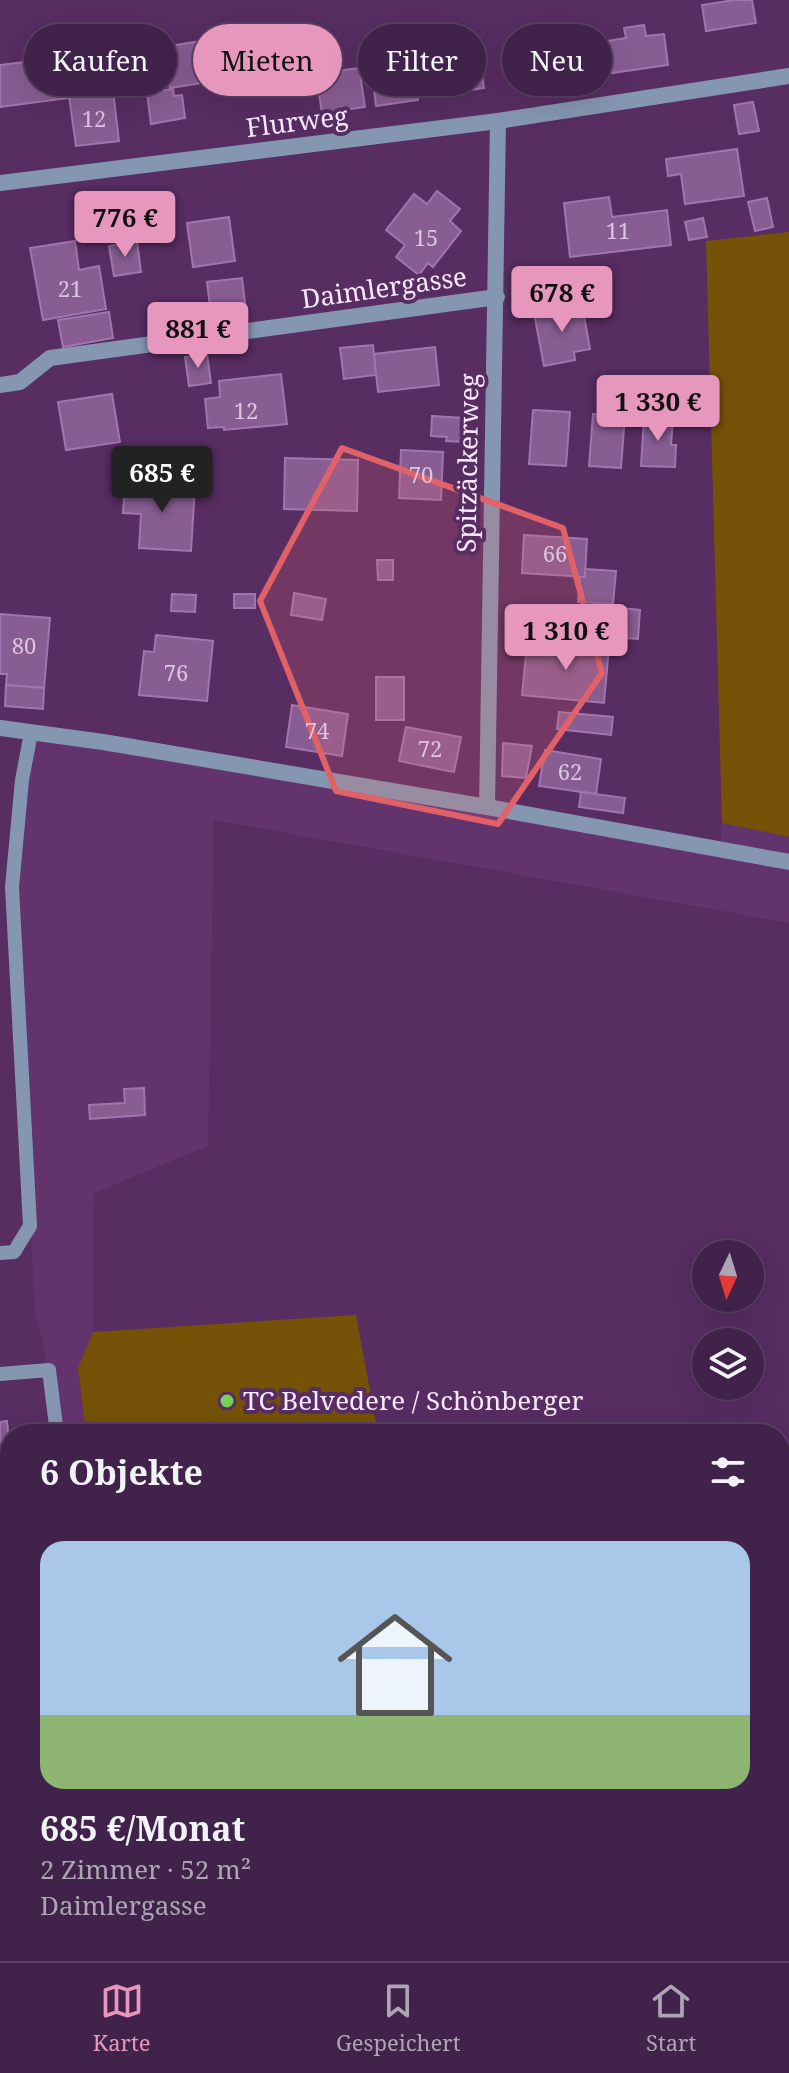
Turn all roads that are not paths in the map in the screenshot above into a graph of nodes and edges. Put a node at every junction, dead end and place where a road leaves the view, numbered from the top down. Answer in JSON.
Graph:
{"nodes":[{"id":1,"x":789,"y":76,"type":"edge"},
{"id":2,"x":498,"y":121,"type":"junction"},
{"id":3,"x":0,"y":183,"type":"edge"},
{"id":4,"x":497,"y":297,"type":"junction"},
{"id":5,"x":0,"y":385,"type":"edge"},
{"id":6,"x":0,"y":728,"type":"edge"},
{"id":7,"x":31,"y":733,"type":"junction"},
{"id":8,"x":487,"y":807,"type":"junction"},
{"id":9,"x":789,"y":862,"type":"edge"},
{"id":10,"x":0,"y":1253,"type":"edge"},
{"id":11,"x":0,"y":1374,"type":"edge"},
{"id":12,"x":56,"y":1424,"type":"edge"}],
"edges":[{"from":1,"to":2,"type":"street","name":"Flurweg"},
{"from":2,"to":3,"type":"street","name":"Flurweg"},
{"from":2,"to":4,"type":"street","name":"Spitzäckerweg"},
{"from":4,"to":5,"type":"street","name":"Daimlergasse"},
{"from":4,"to":8,"type":"street","name":"Spitzäckerweg"},
{"from":6,"to":7,"type":"street"},
{"from":7,"to":8,"type":"street"},
{"from":7,"to":10,"type":"lane"},
{"from":8,"to":9,"type":"street"},
{"from":11,"to":12,"type":"lane"}]}
